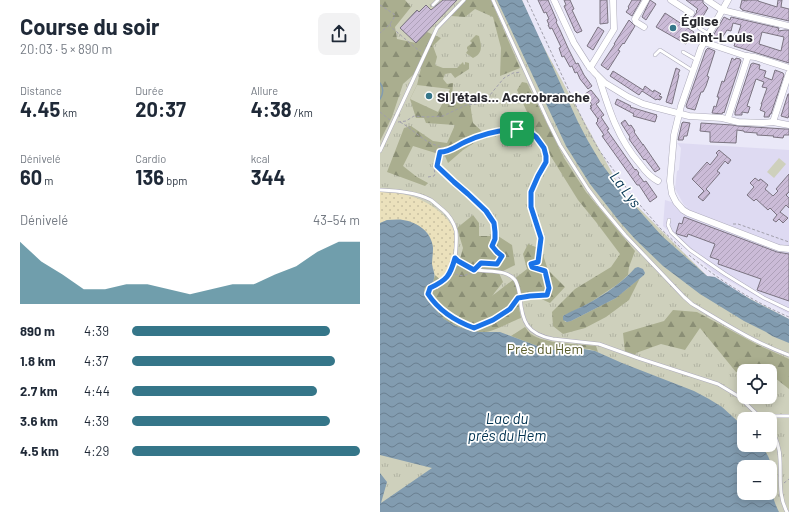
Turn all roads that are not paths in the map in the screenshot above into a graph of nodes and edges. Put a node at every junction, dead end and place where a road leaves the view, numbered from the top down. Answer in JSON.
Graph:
{"nodes":[{"id":1,"x":438,"y":0,"type":"edge"},
{"id":2,"x":464,"y":0,"type":"edge"},
{"id":3,"x":493,"y":0,"type":"edge"},
{"id":4,"x":554,"y":0,"type":"edge"},
{"id":5,"x":614,"y":0,"type":"edge"},
{"id":6,"x":646,"y":0,"type":"edge"},
{"id":7,"x":671,"y":0,"type":"edge"},
{"id":8,"x":707,"y":0,"type":"edge"},
{"id":9,"x":728,"y":0,"type":"edge"},
{"id":10,"x":433,"y":5,"type":"dead end"},
{"id":11,"x":722,"y":10,"type":"junction"},
{"id":12,"x":690,"y":13,"type":"dead end"},
{"id":13,"x":789,"y":26,"type":"edge"},
{"id":14,"x":644,"y":27,"type":"dead end"},
{"id":15,"x":700,"y":28,"type":"dead end"},
{"id":16,"x":709,"y":34,"type":"junction"},
{"id":17,"x":704,"y":42,"type":"junction"},
{"id":18,"x":683,"y":52,"type":"dead end"},
{"id":19,"x":655,"y":55,"type":"dead end"},
{"id":20,"x":748,"y":56,"type":"junction"},
{"id":21,"x":697,"y":60,"type":"junction"},
{"id":22,"x":590,"y":68,"type":"junction"},
{"id":23,"x":789,"y":68,"type":"edge"},
{"id":24,"x":693,"y":71,"type":"junction"},
{"id":25,"x":789,"y":73,"type":"edge"},
{"id":26,"x":598,"y":77,"type":"junction"},
{"id":27,"x":679,"y":114,"type":"junction"},
{"id":28,"x":728,"y":118,"type":"junction"},
{"id":29,"x":773,"y":122,"type":"junction"},
{"id":30,"x":789,"y":125,"type":"edge"},
{"id":31,"x":380,"y":151,"type":"edge"},
{"id":32,"x":658,"y":181,"type":"dead end"},
{"id":33,"x":380,"y":190,"type":"edge"},
{"id":34,"x":669,"y":220,"type":"dead end"},
{"id":35,"x":789,"y":248,"type":"edge"},
{"id":36,"x":455,"y":258,"type":"junction"},
{"id":37,"x":437,"y":287,"type":"dead end"},
{"id":38,"x":789,"y":310,"type":"edge"},
{"id":39,"x":789,"y":355,"type":"edge"},
{"id":40,"x":755,"y":412,"type":"edge"},
{"id":41,"x":777,"y":416,"type":"edge"},
{"id":42,"x":789,"y":416,"type":"edge"},
{"id":43,"x":777,"y":442,"type":"edge"},
{"id":44,"x":787,"y":512,"type":"edge"}],
"edges":[{"from":1,"to":10,"type":"lane"},
{"from":2,"to":31,"type":"lane"},
{"from":3,"to":39,"type":"lane"},
{"from":4,"to":22,"type":"street"},
{"from":5,"to":22,"type":"street"},
{"from":6,"to":14,"type":"street"},
{"from":7,"to":12,"type":"street"},
{"from":8,"to":11,"type":"street"},
{"from":9,"to":11,"type":"street"},
{"from":11,"to":13,"type":"street"},
{"from":11,"to":16,"type":"street"},
{"from":15,"to":16,"type":"lane"},
{"from":16,"to":17,"type":"street"},
{"from":17,"to":20,"type":"street"},
{"from":17,"to":21,"type":"street"},
{"from":18,"to":21,"type":"lane"},
{"from":19,"to":24,"type":"lane"},
{"from":20,"to":23,"type":"street"},
{"from":20,"to":28,"type":"street"},
{"from":21,"to":24,"type":"street"},
{"from":22,"to":26,"type":"street"},
{"from":24,"to":27,"type":"street"},
{"from":25,"to":29,"type":"street"},
{"from":26,"to":27,"type":"street"},
{"from":26,"to":32,"type":"street"},
{"from":27,"to":28,"type":"street"},
{"from":27,"to":35,"type":"street"},
{"from":28,"to":29,"type":"street"},
{"from":29,"to":30,"type":"street"},
{"from":33,"to":36,"type":"lane"},
{"from":34,"to":38,"type":"lane"},
{"from":36,"to":37,"type":"lane"},
{"from":36,"to":40,"type":"lane"},
{"from":41,"to":42,"type":"lane"},
{"from":43,"to":44,"type":"lane"}]}
